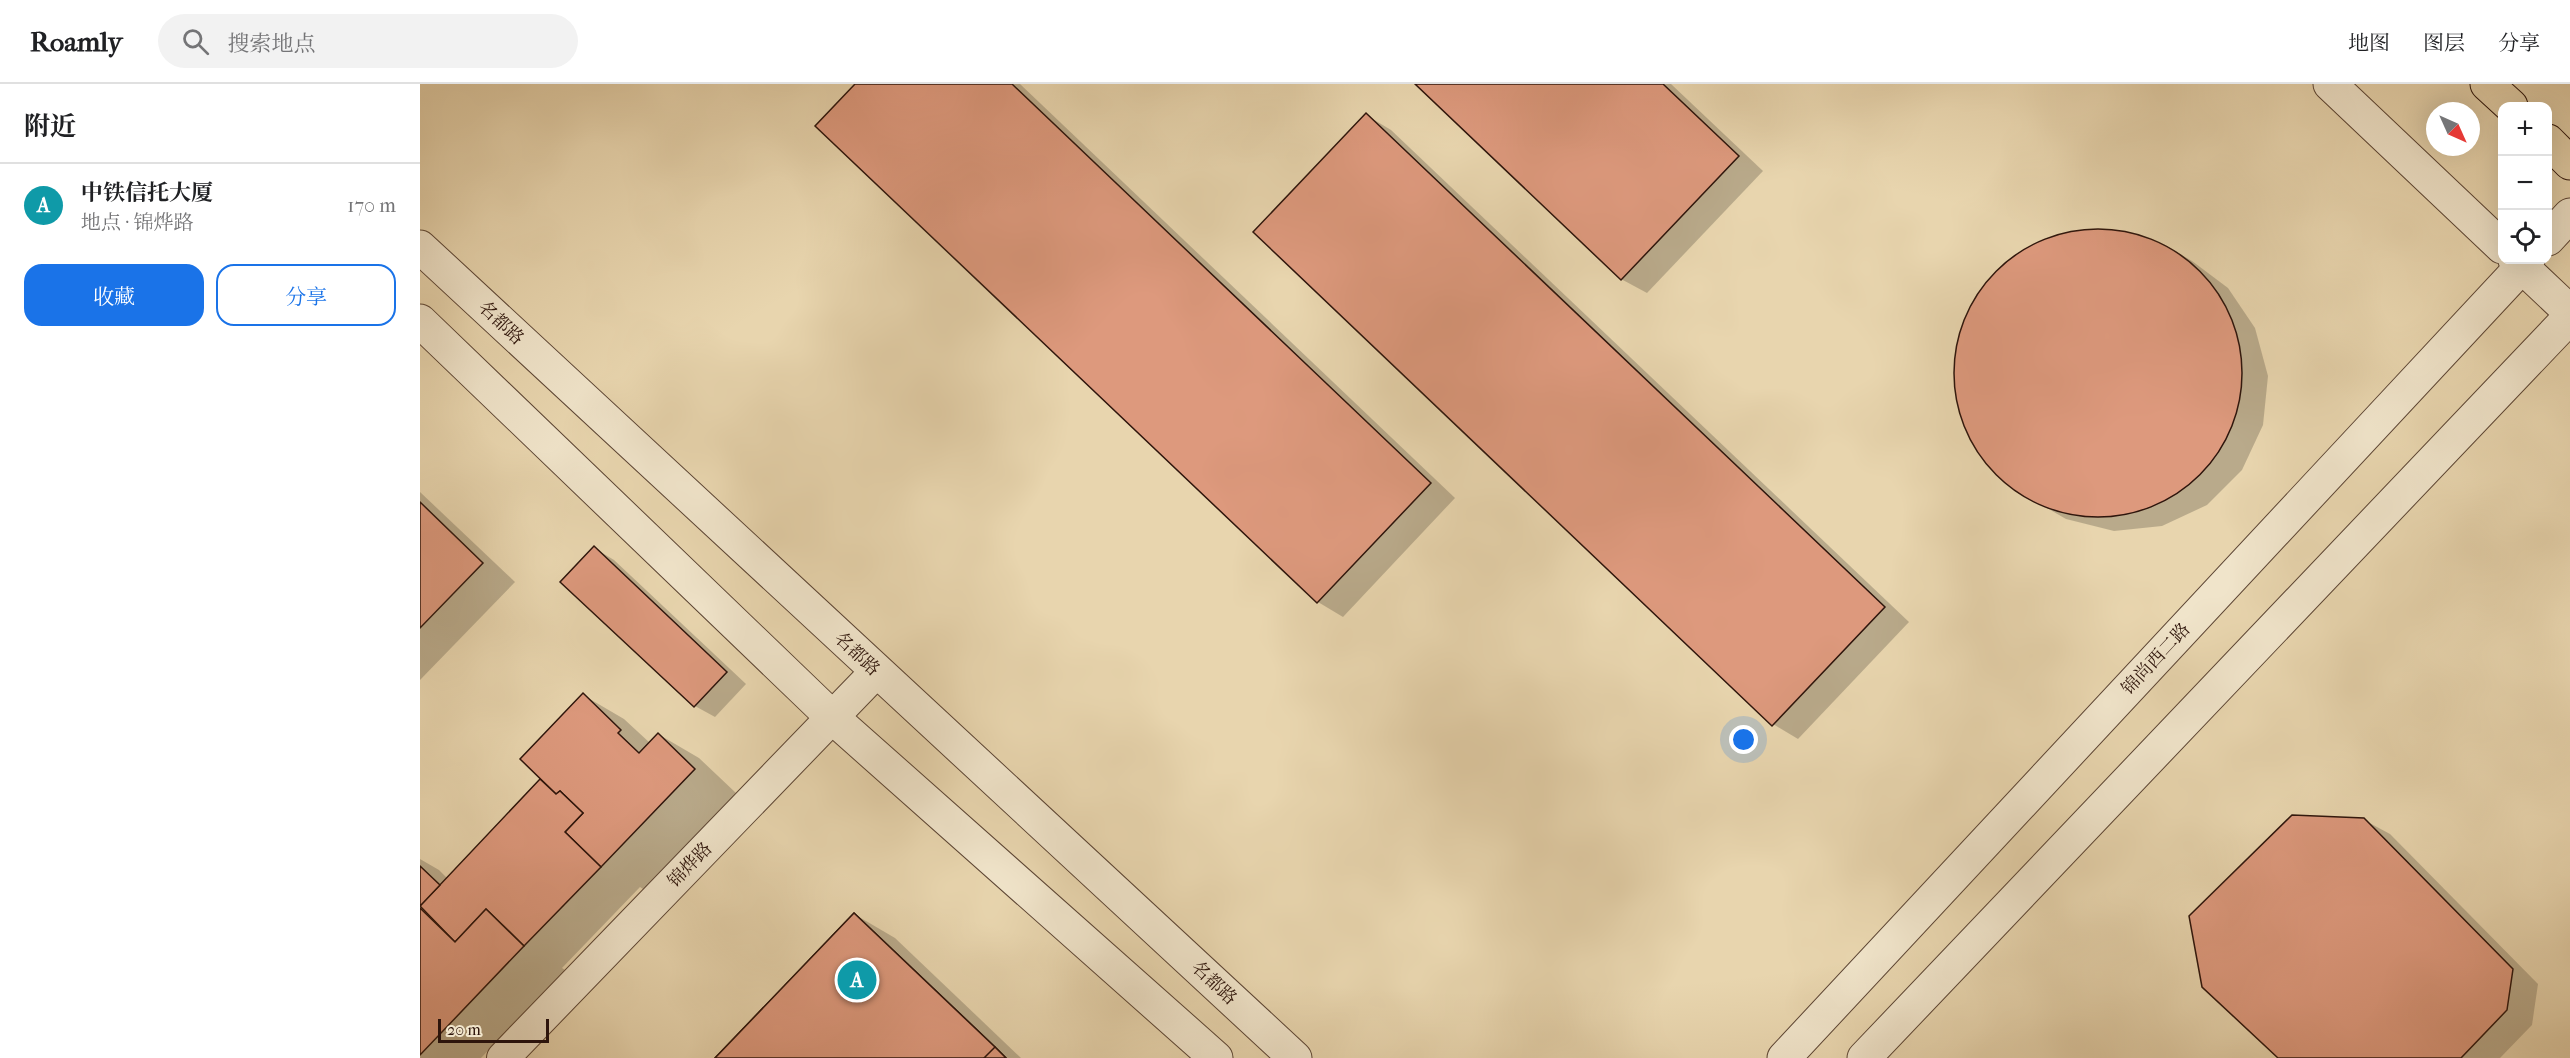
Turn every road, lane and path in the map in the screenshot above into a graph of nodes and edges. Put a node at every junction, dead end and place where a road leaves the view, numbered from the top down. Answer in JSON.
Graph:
{"nodes":[{"id":1,"x":2330,"y":84,"type":"edge"},
{"id":2,"x":2487,"y":84,"type":"edge"},
{"id":3,"x":2507,"y":102,"type":"edge"},
{"id":4,"x":2552,"y":146,"type":"edge"},
{"id":5,"x":2570,"y":163,"type":"edge"},
{"id":6,"x":2570,"y":215,"type":"edge"},
{"id":7,"x":2552,"y":234,"type":"edge"},
{"id":8,"x":2498,"y":240,"type":"edge"},
{"id":9,"x":420,"y":248,"type":"edge"},
{"id":10,"x":2512,"y":264,"type":"edge"},
{"id":11,"x":2523,"y":264,"type":"edge"},
{"id":12,"x":2570,"y":312,"type":"edge"},
{"id":13,"x":2570,"y":317,"type":"edge"},
{"id":14,"x":420,"y":321,"type":"edge"},
{"id":15,"x":876,"y":672,"type":"junction"},
{"id":16,"x":833,"y":718,"type":"junction"},
{"id":17,"x":503,"y":1058,"type":"edge"},
{"id":18,"x":1216,"y":1058,"type":"edge"},
{"id":19,"x":1295,"y":1058,"type":"edge"},
{"id":20,"x":1784,"y":1058,"type":"edge"},
{"id":21,"x":1864,"y":1058,"type":"edge"}],
"edges":[{"from":1,"to":8,"type":"street"},
{"from":2,"to":3,"type":"main road"},
{"from":4,"to":5,"type":"main road"},
{"from":6,"to":7,"type":"street"},
{"from":9,"to":15,"type":"street","name":"名都路"},
{"from":10,"to":20,"type":"street","name":"锦尚西二路"},
{"from":11,"to":12,"type":"street"},
{"from":13,"to":21,"type":"street"},
{"from":14,"to":16,"type":"street"},
{"from":15,"to":16,"type":"street","name":"锦烨路"},
{"from":15,"to":19,"type":"street","name":"名都路"},
{"from":16,"to":17,"type":"street","name":"锦烨路"},
{"from":16,"to":18,"type":"street"}]}
